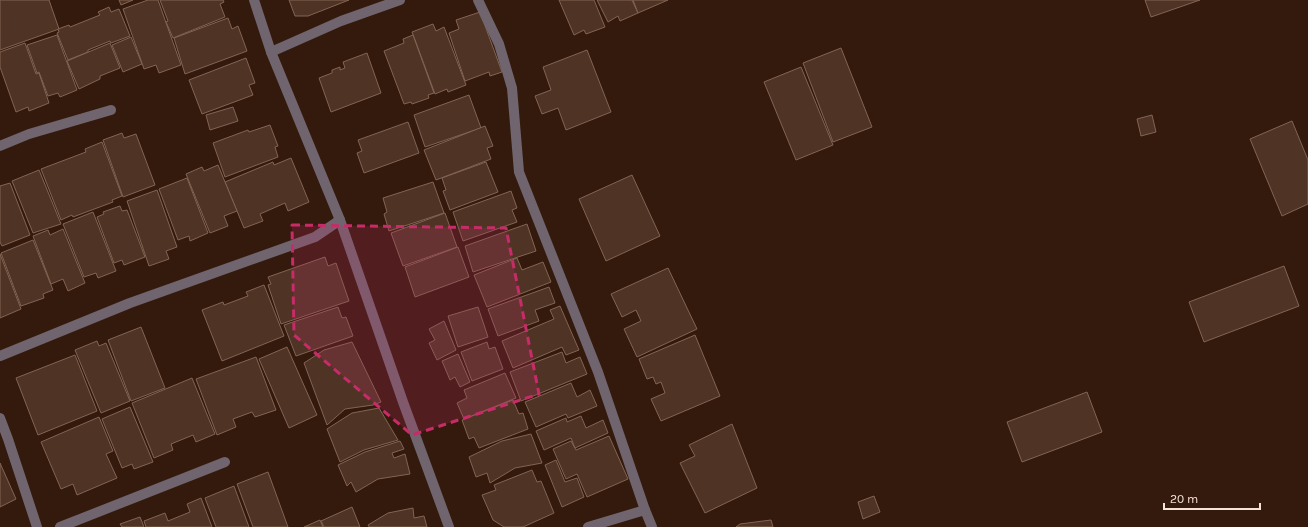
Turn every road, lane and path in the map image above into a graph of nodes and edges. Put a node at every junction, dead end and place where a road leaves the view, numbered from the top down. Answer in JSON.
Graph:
{"nodes":[{"id":1,"x":254,"y":0,"type":"edge"},
{"id":2,"x":400,"y":0,"type":"edge"},
{"id":3,"x":478,"y":0,"type":"edge"},
{"id":4,"x":271,"y":52,"type":"junction"},
{"id":5,"x":111,"y":110,"type":"dead end"},
{"id":6,"x":0,"y":146,"type":"edge"},
{"id":7,"x":340,"y":220,"type":"junction"},
{"id":8,"x":0,"y":356,"type":"edge"},
{"id":9,"x":0,"y":418,"type":"edge"},
{"id":10,"x":225,"y":462,"type":"dead end"},
{"id":11,"x":645,"y":510,"type":"junction"},
{"id":12,"x":37,"y":527,"type":"edge"},
{"id":13,"x":60,"y":527,"type":"edge"},
{"id":14,"x":449,"y":527,"type":"edge"},
{"id":15,"x":588,"y":527,"type":"edge"},
{"id":16,"x":652,"y":527,"type":"edge"}],
"edges":[{"from":1,"to":4,"type":"street"},
{"from":2,"to":4,"type":"street"},
{"from":3,"to":11,"type":"street"},
{"from":4,"to":7,"type":"street"},
{"from":5,"to":6,"type":"street"},
{"from":7,"to":8,"type":"street"},
{"from":7,"to":14,"type":"street"},
{"from":9,"to":12,"type":"street"},
{"from":10,"to":13,"type":"street"},
{"from":11,"to":15,"type":"street"},
{"from":11,"to":16,"type":"street"}]}
